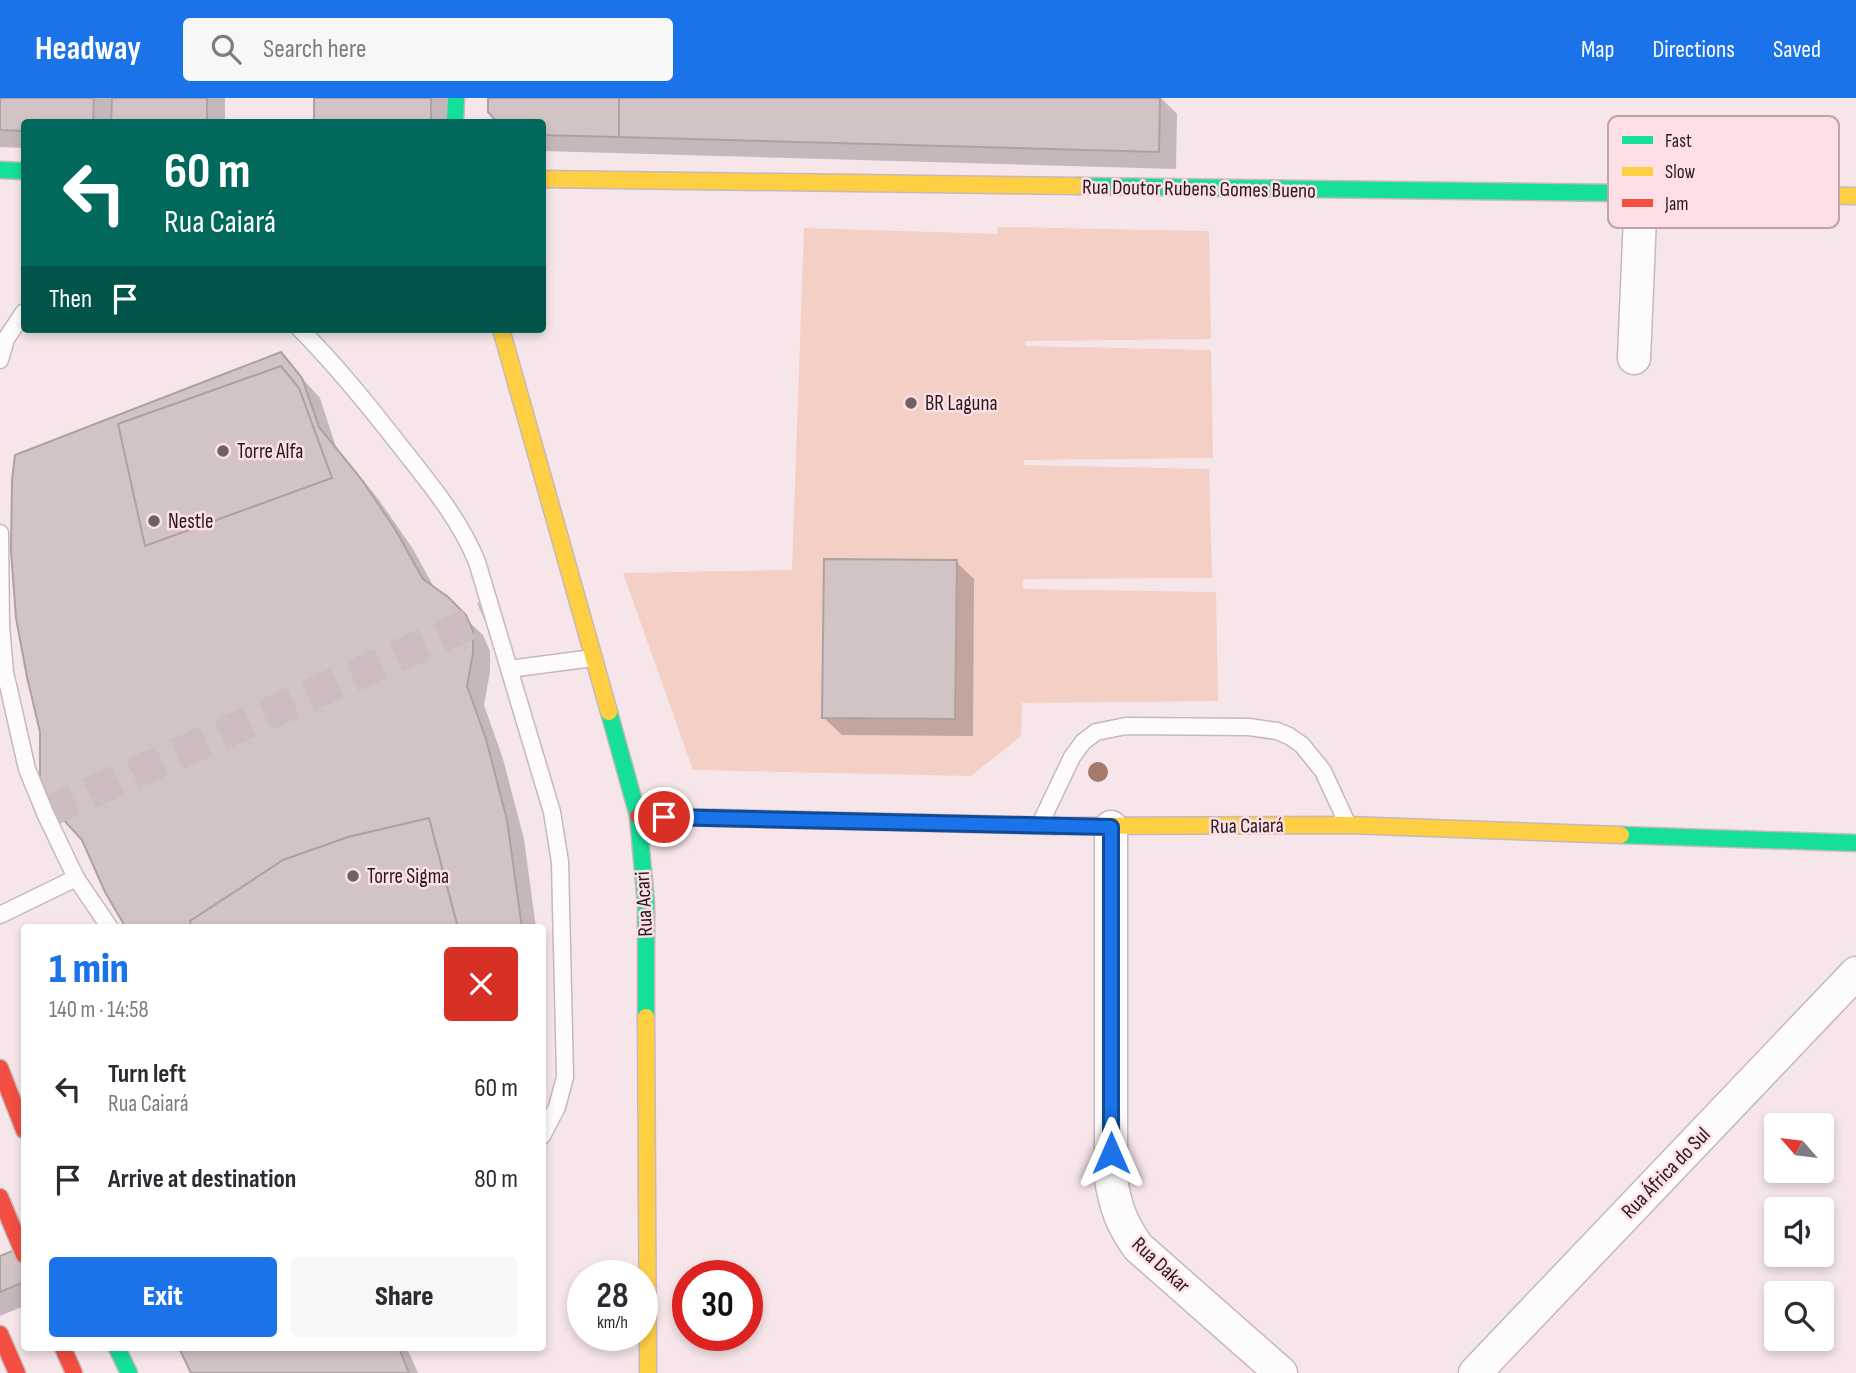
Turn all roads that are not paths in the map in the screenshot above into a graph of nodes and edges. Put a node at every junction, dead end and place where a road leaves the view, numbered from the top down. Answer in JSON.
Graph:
{"nodes":[{"id":1,"x":456,"y":98,"type":"edge"},
{"id":2,"x":456,"y":119,"type":"edge"},
{"id":3,"x":0,"y":170,"type":"edge"},
{"id":4,"x":21,"y":171,"type":"edge"},
{"id":5,"x":546,"y":179,"type":"edge"},
{"id":6,"x":1608,"y":194,"type":"edge"},
{"id":7,"x":1640,"y":228,"type":"edge"},
{"id":8,"x":21,"y":316,"type":"edge"},
{"id":9,"x":304,"y":333,"type":"edge"},
{"id":10,"x":502,"y":333,"type":"edge"},
{"id":11,"x":1634,"y":358,"type":"dead end"},
{"id":12,"x":0,"y":360,"type":"edge"},
{"id":13,"x":0,"y":533,"type":"edge"},
{"id":14,"x":594,"y":658,"type":"junction"},
{"id":15,"x":509,"y":669,"type":"junction"},
{"id":16,"x":2,"y":673,"type":"edge"},
{"id":17,"x":638,"y":816,"type":"junction"},
{"id":18,"x":1040,"y":824,"type":"junction"},
{"id":19,"x":1348,"y":825,"type":"junction"},
{"id":20,"x":1111,"y":827,"type":"junction"},
{"id":21,"x":1856,"y":843,"type":"edge"},
{"id":22,"x":76,"y":878,"type":"junction"},
{"id":23,"x":0,"y":915,"type":"edge"},
{"id":24,"x":107,"y":924,"type":"edge"},
{"id":25,"x":1856,"y":973,"type":"edge"},
{"id":26,"x":0,"y":1068,"type":"edge"},
{"id":27,"x":21,"y":1121,"type":"edge"},
{"id":28,"x":546,"y":1128,"type":"edge"},
{"id":29,"x":0,"y":1197,"type":"edge"},
{"id":30,"x":21,"y":1248,"type":"edge"},
{"id":31,"x":0,"y":1334,"type":"edge"},
{"id":32,"x":64,"y":1351,"type":"edge"},
{"id":33,"x":119,"y":1351,"type":"edge"},
{"id":34,"x":17,"y":1373,"type":"edge"},
{"id":35,"x":74,"y":1373,"type":"edge"},
{"id":36,"x":130,"y":1373,"type":"edge"},
{"id":37,"x":648,"y":1373,"type":"edge"},
{"id":38,"x":1281,"y":1373,"type":"edge"},
{"id":39,"x":1475,"y":1373,"type":"edge"}],
"edges":[{"from":1,"to":2,"type":"main road"},
{"from":3,"to":4,"type":"main road"},
{"from":5,"to":6,"type":"main road","name":"Rua Doutor Rubens Gomes Bueno"},
{"from":7,"to":11,"type":"street"},
{"from":8,"to":12,"type":"lane"},
{"from":9,"to":15,"type":"lane"},
{"from":10,"to":14,"type":"main road","name":"Rua Acari"},
{"from":13,"to":16,"type":"lane"},
{"from":14,"to":15,"type":"lane"},
{"from":14,"to":17,"type":"main road","name":"Rua Acari"},
{"from":15,"to":28,"type":"lane"},
{"from":16,"to":22,"type":"lane"},
{"from":17,"to":18,"type":"main road","name":"Rua Caiará"},
{"from":17,"to":37,"type":"main road","name":"Rua Acari"},
{"from":18,"to":19,"type":"lane"},
{"from":18,"to":20,"type":"main road","name":"Rua Caiará"},
{"from":19,"to":20,"type":"main road","name":"Rua Caiará"},
{"from":19,"to":21,"type":"main road","name":"Rua Caiará"},
{"from":20,"to":38,"type":"street","name":"Rua Dakar"},
{"from":22,"to":23,"type":"lane"},
{"from":22,"to":24,"type":"lane"},
{"from":25,"to":39,"type":"street","name":"Rua África do Sul"},
{"from":26,"to":27,"type":"main road"},
{"from":29,"to":30,"type":"main road"},
{"from":31,"to":34,"type":"main road"},
{"from":32,"to":35,"type":"main road"},
{"from":33,"to":36,"type":"main road"}]}
